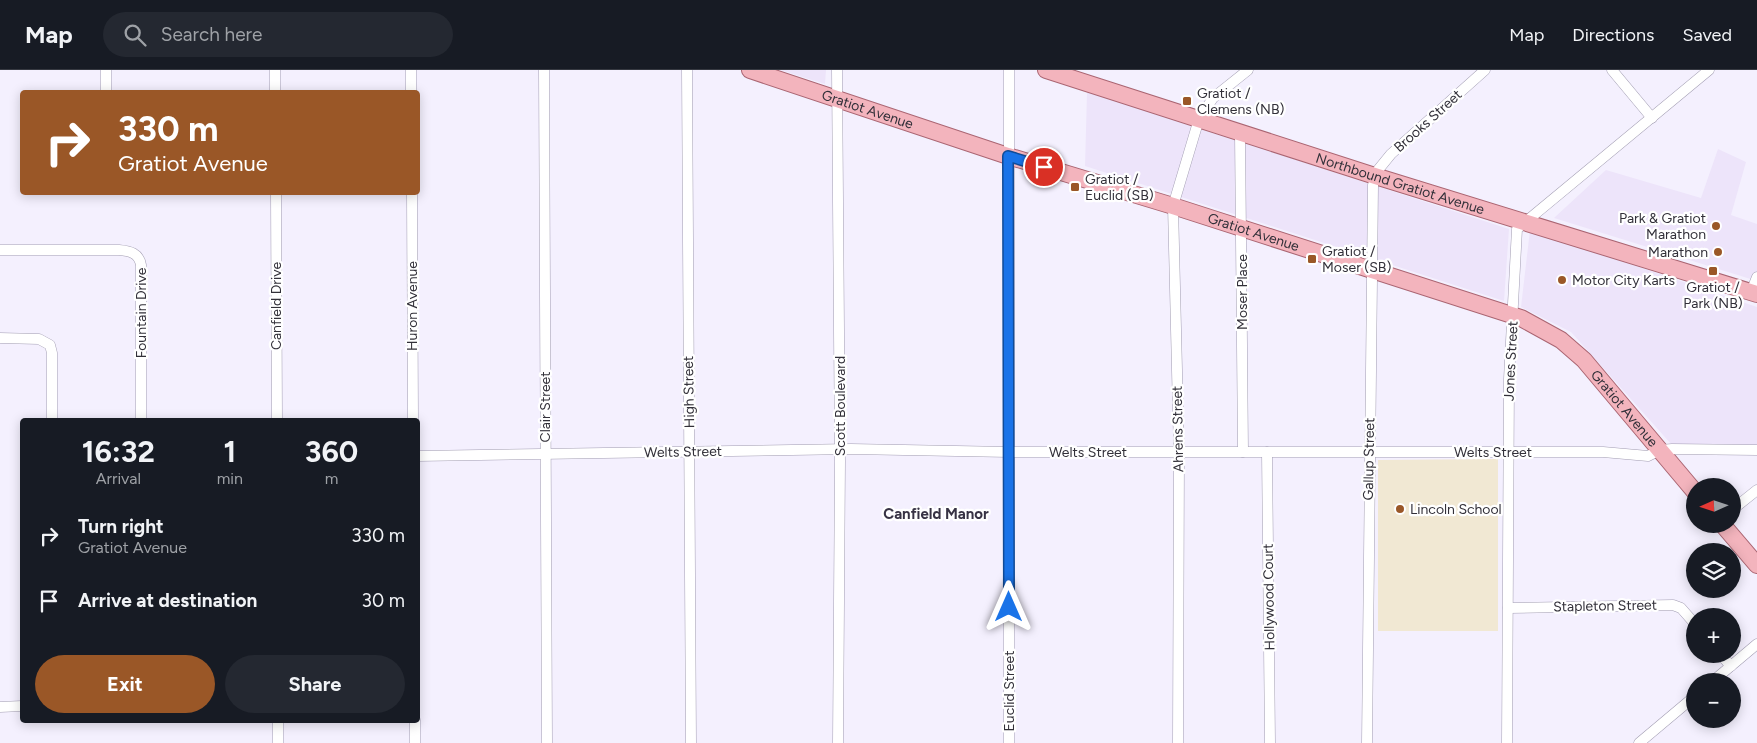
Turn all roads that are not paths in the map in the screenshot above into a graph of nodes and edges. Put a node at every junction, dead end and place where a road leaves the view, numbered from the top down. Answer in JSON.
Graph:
{"nodes":[{"id":1,"x":106,"y":70,"type":"edge"},
{"id":2,"x":275,"y":70,"type":"edge"},
{"id":3,"x":411,"y":70,"type":"edge"},
{"id":4,"x":544,"y":70,"type":"edge"},
{"id":5,"x":687,"y":70,"type":"edge"},
{"id":6,"x":750,"y":70,"type":"edge"},
{"id":7,"x":837,"y":70,"type":"edge"},
{"id":8,"x":1009,"y":70,"type":"edge"},
{"id":9,"x":1046,"y":70,"type":"edge"},
{"id":10,"x":1237,"y":70,"type":"edge"},
{"id":11,"x":1248,"y":70,"type":"edge"},
{"id":12,"x":1485,"y":70,"type":"edge"},
{"id":13,"x":1612,"y":70,"type":"edge"},
{"id":14,"x":1709,"y":70,"type":"edge"},
{"id":15,"x":1234,"y":82,"type":"junction"},
{"id":16,"x":106,"y":90,"type":"edge"},
{"id":17,"x":275,"y":90,"type":"edge"},
{"id":18,"x":411,"y":90,"type":"edge"},
{"id":19,"x":837,"y":98,"type":"junction"},
{"id":20,"x":1652,"y":118,"type":"junction"},
{"id":21,"x":1199,"y":119,"type":"junction"},
{"id":22,"x":1240,"y":133,"type":"junction"},
{"id":23,"x":1008,"y":156,"type":"junction"},
{"id":24,"x":1375,"y":176,"type":"junction"},
{"id":25,"x":276,"y":195,"type":"edge"},
{"id":26,"x":412,"y":195,"type":"edge"},
{"id":27,"x":1173,"y":206,"type":"junction"},
{"id":28,"x":1525,"y":222,"type":"junction"},
{"id":29,"x":1242,"y":230,"type":"junction"},
{"id":30,"x":0,"y":250,"type":"edge"},
{"id":31,"x":1371,"y":271,"type":"junction"},
{"id":32,"x":1755,"y":288,"type":"edge"},
{"id":33,"x":1514,"y":315,"type":"junction"},
{"id":34,"x":0,"y":338,"type":"edge"},
{"id":35,"x":52,"y":418,"type":"edge"},
{"id":36,"x":141,"y":418,"type":"edge"},
{"id":37,"x":277,"y":418,"type":"edge"},
{"id":38,"x":413,"y":418,"type":"edge"},
{"id":39,"x":840,"y":450,"type":"junction"},
{"id":40,"x":1660,"y":450,"type":"junction"},
{"id":41,"x":1757,"y":450,"type":"edge"},
{"id":42,"x":690,"y":452,"type":"junction"},
{"id":43,"x":1009,"y":452,"type":"junction"},
{"id":44,"x":1179,"y":452,"type":"junction"},
{"id":45,"x":1243,"y":452,"type":"junction"},
{"id":46,"x":1267,"y":452,"type":"junction"},
{"id":47,"x":1369,"y":452,"type":"junction"},
{"id":48,"x":1508,"y":453,"type":"junction"},
{"id":49,"x":546,"y":454,"type":"junction"},
{"id":50,"x":420,"y":456,"type":"edge"},
{"id":51,"x":1686,"y":481,"type":"edge"},
{"id":52,"x":1757,"y":490,"type":"edge"},
{"id":53,"x":1741,"y":503,"type":"edge"},
{"id":54,"x":1730,"y":533,"type":"edge"},
{"id":55,"x":1757,"y":565,"type":"edge"},
{"id":56,"x":1508,"y":608,"type":"junction"},
{"id":57,"x":1686,"y":614,"type":"edge"},
{"id":58,"x":1757,"y":644,"type":"edge"},
{"id":59,"x":1728,"y":663,"type":"edge"},
{"id":60,"x":1731,"y":666,"type":"junction"},
{"id":61,"x":1723,"y":673,"type":"edge"},
{"id":62,"x":1686,"y":704,"type":"edge"},
{"id":63,"x":20,"y":706,"type":"edge"},
{"id":64,"x":0,"y":707,"type":"edge"},
{"id":65,"x":278,"y":723,"type":"edge"},
{"id":66,"x":414,"y":723,"type":"edge"},
{"id":67,"x":278,"y":743,"type":"edge"},
{"id":68,"x":415,"y":743,"type":"edge"},
{"id":69,"x":547,"y":743,"type":"edge"},
{"id":70,"x":691,"y":743,"type":"edge"},
{"id":71,"x":838,"y":743,"type":"edge"},
{"id":72,"x":1009,"y":743,"type":"edge"},
{"id":73,"x":1178,"y":743,"type":"edge"},
{"id":74,"x":1270,"y":743,"type":"edge"},
{"id":75,"x":1366,"y":743,"type":"edge"},
{"id":76,"x":1508,"y":743,"type":"edge"},
{"id":77,"x":1639,"y":743,"type":"edge"}],
"edges":[{"from":1,"to":16,"type":"street"},
{"from":2,"to":17,"type":"street"},
{"from":3,"to":18,"type":"street"},
{"from":4,"to":49,"type":"street","name":"Clair Street"},
{"from":5,"to":42,"type":"street","name":"High Street"},
{"from":6,"to":19,"type":"main road","name":"Gratiot Avenue"},
{"from":7,"to":19,"type":"street","name":"Scott Boulevard"},
{"from":8,"to":23,"type":"street","name":"Euclid Street"},
{"from":9,"to":21,"type":"main road","name":"Northbound Gratiot Avenue"},
{"from":10,"to":15,"type":"street"},
{"from":11,"to":15,"type":"street","name":"Ahrens Street"},
{"from":12,"to":24,"type":"street","name":"Brooks Street"},
{"from":13,"to":20,"type":"street"},
{"from":14,"to":20,"type":"street","name":"Jones Street"},
{"from":15,"to":21,"type":"street","name":"Ahrens Street"},
{"from":19,"to":23,"type":"main road","name":"Gratiot Avenue"},
{"from":19,"to":39,"type":"street","name":"Scott Boulevard"},
{"from":20,"to":28,"type":"street","name":"Jones Street"},
{"from":21,"to":22,"type":"main road","name":"Northbound Gratiot Avenue"},
{"from":21,"to":27,"type":"street","name":"Ahrens Street"},
{"from":22,"to":24,"type":"main road","name":"Northbound Gratiot Avenue"},
{"from":22,"to":29,"type":"street","name":"Moser Place"},
{"from":23,"to":27,"type":"main road","name":"Gratiot Avenue"},
{"from":23,"to":43,"type":"street","name":"Euclid Street"},
{"from":24,"to":28,"type":"main road","name":"Northbound Gratiot Avenue"},
{"from":24,"to":31,"type":"street","name":"Gallup Street"},
{"from":25,"to":37,"type":"street","name":"Canfield Drive"},
{"from":26,"to":38,"type":"street","name":"Huron Avenue"},
{"from":27,"to":29,"type":"main road","name":"Gratiot Avenue"},
{"from":27,"to":44,"type":"street","name":"Ahrens Street"},
{"from":28,"to":32,"type":"main road","name":"Northbound Gratiot Avenue"},
{"from":28,"to":33,"type":"street","name":"Jones Street"},
{"from":29,"to":31,"type":"main road","name":"Gratiot Avenue"},
{"from":29,"to":45,"type":"street","name":"Moser Place"},
{"from":30,"to":36,"type":"street","name":"Fountain Drive"},
{"from":31,"to":33,"type":"main road","name":"Gratiot Avenue"},
{"from":31,"to":47,"type":"street","name":"Gallup Street"},
{"from":33,"to":40,"type":"main road","name":"Gratiot Avenue"},
{"from":33,"to":48,"type":"street","name":"Jones Street"},
{"from":34,"to":35,"type":"street"},
{"from":39,"to":42,"type":"street","name":"Welts Street"},
{"from":39,"to":43,"type":"street","name":"Welts Street"},
{"from":39,"to":71,"type":"street","name":"Scott Boulevard"},
{"from":40,"to":41,"type":"street","name":"Welts Street"},
{"from":40,"to":48,"type":"street","name":"Welts Street"},
{"from":40,"to":51,"type":"main road","name":"Gratiot Avenue"},
{"from":42,"to":49,"type":"street","name":"Welts Street"},
{"from":42,"to":70,"type":"street","name":"High Street"},
{"from":43,"to":44,"type":"street","name":"Welts Street"},
{"from":43,"to":72,"type":"street","name":"Euclid Street"},
{"from":44,"to":45,"type":"street","name":"Welts Street"},
{"from":44,"to":73,"type":"street","name":"Ahrens Street"},
{"from":45,"to":46,"type":"street","name":"Welts Street"},
{"from":46,"to":47,"type":"street","name":"Welts Street"},
{"from":46,"to":74,"type":"street","name":"Hollywood Court"},
{"from":47,"to":48,"type":"street","name":"Welts Street"},
{"from":47,"to":75,"type":"street","name":"Gallup Street"},
{"from":48,"to":56,"type":"street","name":"Jones Street"},
{"from":49,"to":50,"type":"street","name":"Welts Street"},
{"from":49,"to":69,"type":"street","name":"Clair Street"},
{"from":52,"to":53,"type":"street"},
{"from":54,"to":55,"type":"main road"},
{"from":56,"to":57,"type":"street","name":"Stapleton Street"},
{"from":56,"to":76,"type":"street","name":"Jones Street"},
{"from":58,"to":60,"type":"street"},
{"from":59,"to":60,"type":"street"},
{"from":60,"to":61,"type":"street"},
{"from":62,"to":77,"type":"street"},
{"from":63,"to":64,"type":"street"},
{"from":65,"to":67,"type":"street"},
{"from":66,"to":68,"type":"street"}]}
